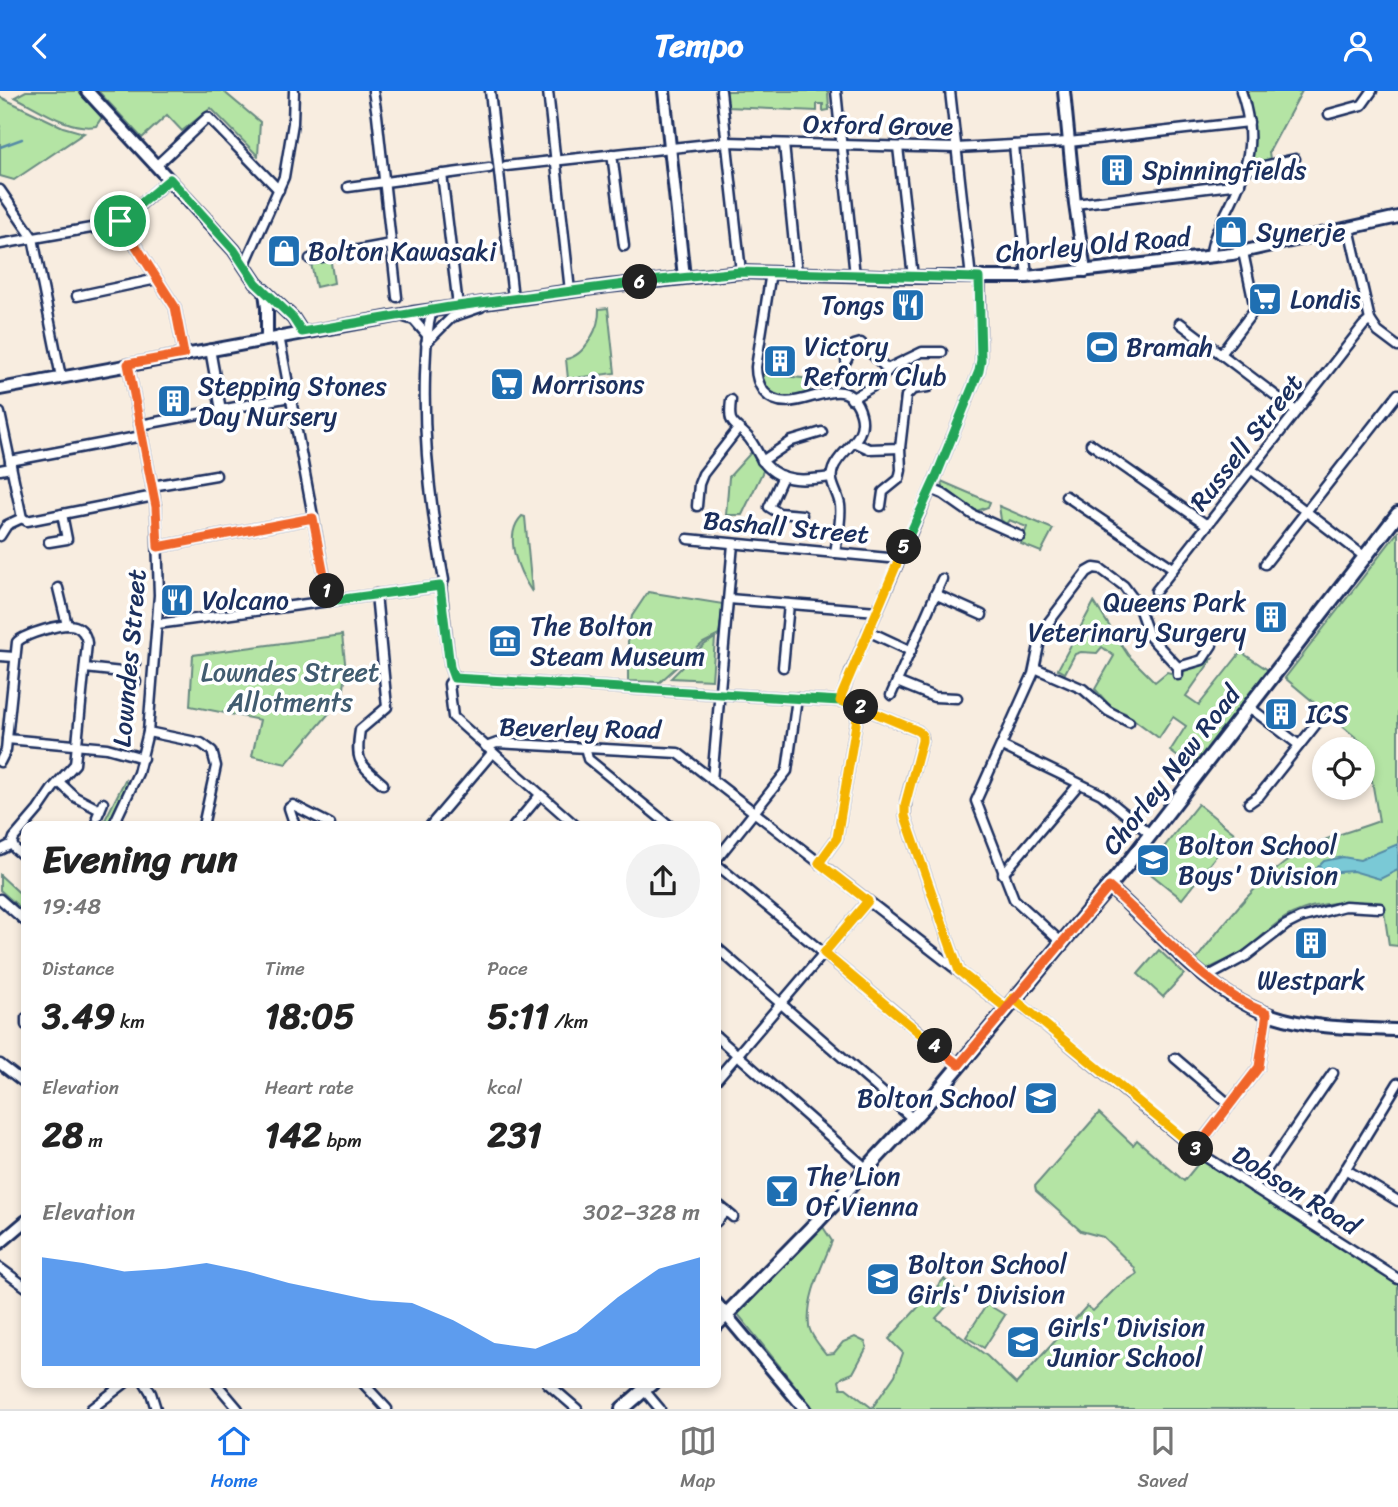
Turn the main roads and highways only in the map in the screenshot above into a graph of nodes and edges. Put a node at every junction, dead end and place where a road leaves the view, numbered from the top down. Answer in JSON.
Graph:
{"nodes":[{"id":1,"x":87,"y":91,"type":"edge"},
{"id":2,"x":664,"y":91,"type":"edge"},
{"id":3,"x":1064,"y":91,"type":"edge"},
{"id":4,"x":1398,"y":217,"type":"edge"},
{"id":5,"x":1085,"y":271,"type":"junction"},
{"id":6,"x":684,"y":277,"type":"junction"},
{"id":7,"x":265,"y":292,"type":"junction"},
{"id":8,"x":302,"y":332,"type":"junction"},
{"id":9,"x":273,"y":337,"type":"junction"},
{"id":10,"x":0,"y":389,"type":"edge"},
{"id":11,"x":1398,"y":515,"type":"edge"},
{"id":12,"x":1109,"y":887,"type":"junction"},
{"id":13,"x":1398,"y":1030,"type":"edge"},
{"id":14,"x":21,"y":1224,"type":"edge"},
{"id":15,"x":0,"y":1243,"type":"edge"},
{"id":16,"x":721,"y":1308,"type":"edge"},
{"id":17,"x":727,"y":1315,"type":"junction"},
{"id":18,"x":721,"y":1320,"type":"edge"},
{"id":19,"x":646,"y":1388,"type":"edge"},
{"id":20,"x":799,"y":1407,"type":"edge"},
{"id":21,"x":622,"y":1409,"type":"edge"}],
"edges":[{"from":1,"to":7,"type":"main road"},
{"from":2,"to":6,"type":"main road"},
{"from":3,"to":5,"type":"main road"},
{"from":4,"to":5,"type":"main road","name":"Chorley Old Road"},
{"from":5,"to":6,"type":"main road","name":"Chorley Old Road"},
{"from":6,"to":8,"type":"main road","name":"Chorley Old Road"},
{"from":7,"to":8,"type":"main road"},
{"from":7,"to":9,"type":"main road"},
{"from":8,"to":9,"type":"main road","name":"Chorley Old Road"},
{"from":9,"to":10,"type":"main road","name":"Chorley Old Road"},
{"from":11,"to":12,"type":"main road","name":"Chorley New Road"},
{"from":12,"to":13,"type":"main road"},
{"from":12,"to":17,"type":"main road","name":"Chorley New Road"},
{"from":14,"to":15,"type":"main road"},
{"from":16,"to":17,"type":"main road"},
{"from":17,"to":18,"type":"main road","name":"Chorley New Road"},
{"from":17,"to":20,"type":"main road"},
{"from":19,"to":21,"type":"main road"}]}
